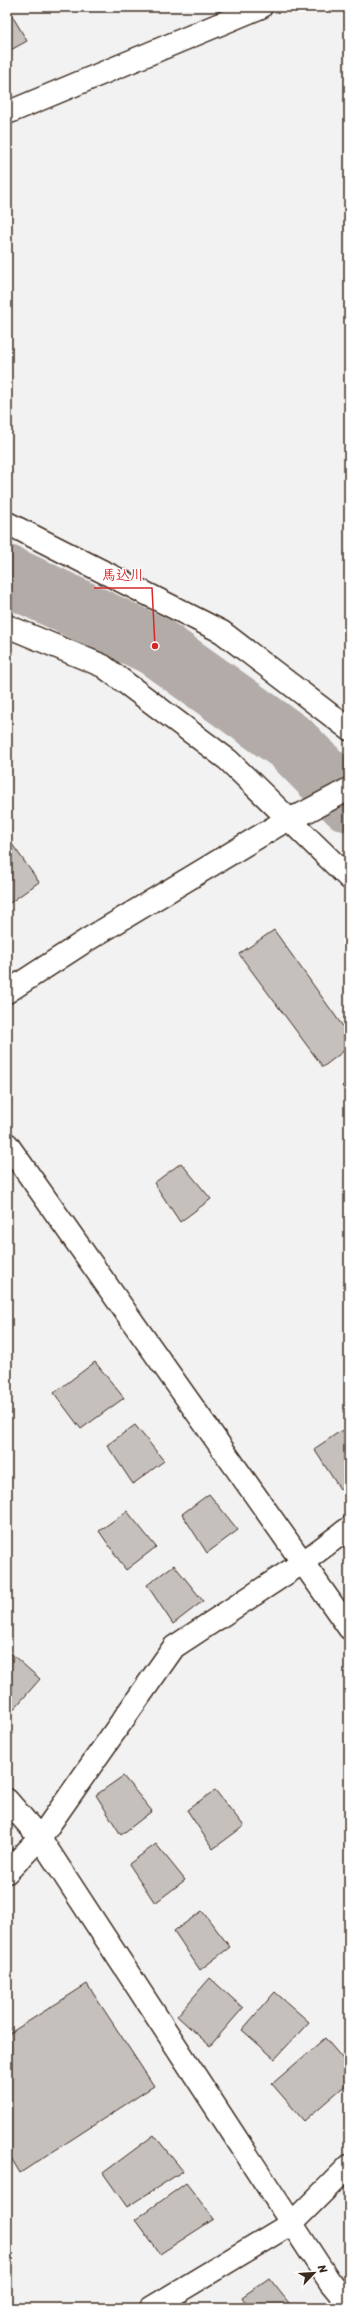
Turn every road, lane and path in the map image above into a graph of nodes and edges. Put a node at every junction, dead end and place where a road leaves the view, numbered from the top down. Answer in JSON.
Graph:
{"nodes":[{"id":1,"x":261,"y":7,"type":"edge"},
{"id":2,"x":7,"y":113,"type":"edge"},
{"id":3,"x":7,"y":523,"type":"edge"},
{"id":4,"x":7,"y":626,"type":"edge"},
{"id":5,"x":349,"y":729,"type":"edge"},
{"id":6,"x":349,"y":789,"type":"edge"},
{"id":7,"x":295,"y":816,"type":"junction"},
{"id":8,"x":349,"y":878,"type":"edge"},
{"id":9,"x":7,"y":992,"type":"edge"},
{"id":10,"x":7,"y":1144,"type":"edge"},
{"id":11,"x":349,"y":1528,"type":"edge"},
{"id":12,"x":302,"y":1563,"type":"junction"},
{"id":13,"x":349,"y":1628,"type":"edge"},
{"id":14,"x":7,"y":1800,"type":"edge"},
{"id":15,"x":40,"y":1838,"type":"junction"},
{"id":16,"x":7,"y":1872,"type":"edge"},
{"id":17,"x":349,"y":2166,"type":"edge"},
{"id":18,"x":292,"y":2223,"type":"junction"},
{"id":19,"x":349,"y":2305,"type":"edge"},
{"id":20,"x":152,"y":2308,"type":"edge"}],
"edges":[{"from":1,"to":2,"type":"street"},
{"from":3,"to":5,"type":"street"},
{"from":4,"to":7,"type":"street"},
{"from":6,"to":7,"type":"street"},
{"from":7,"to":8,"type":"street"},
{"from":7,"to":9,"type":"street"},
{"from":10,"to":12,"type":"street"},
{"from":11,"to":12,"type":"street"},
{"from":12,"to":13,"type":"street"},
{"from":12,"to":15,"type":"street"},
{"from":14,"to":15,"type":"street"},
{"from":15,"to":16,"type":"street"},
{"from":15,"to":18,"type":"street"},
{"from":17,"to":18,"type":"street"},
{"from":18,"to":19,"type":"street"},
{"from":18,"to":20,"type":"street"}]}
